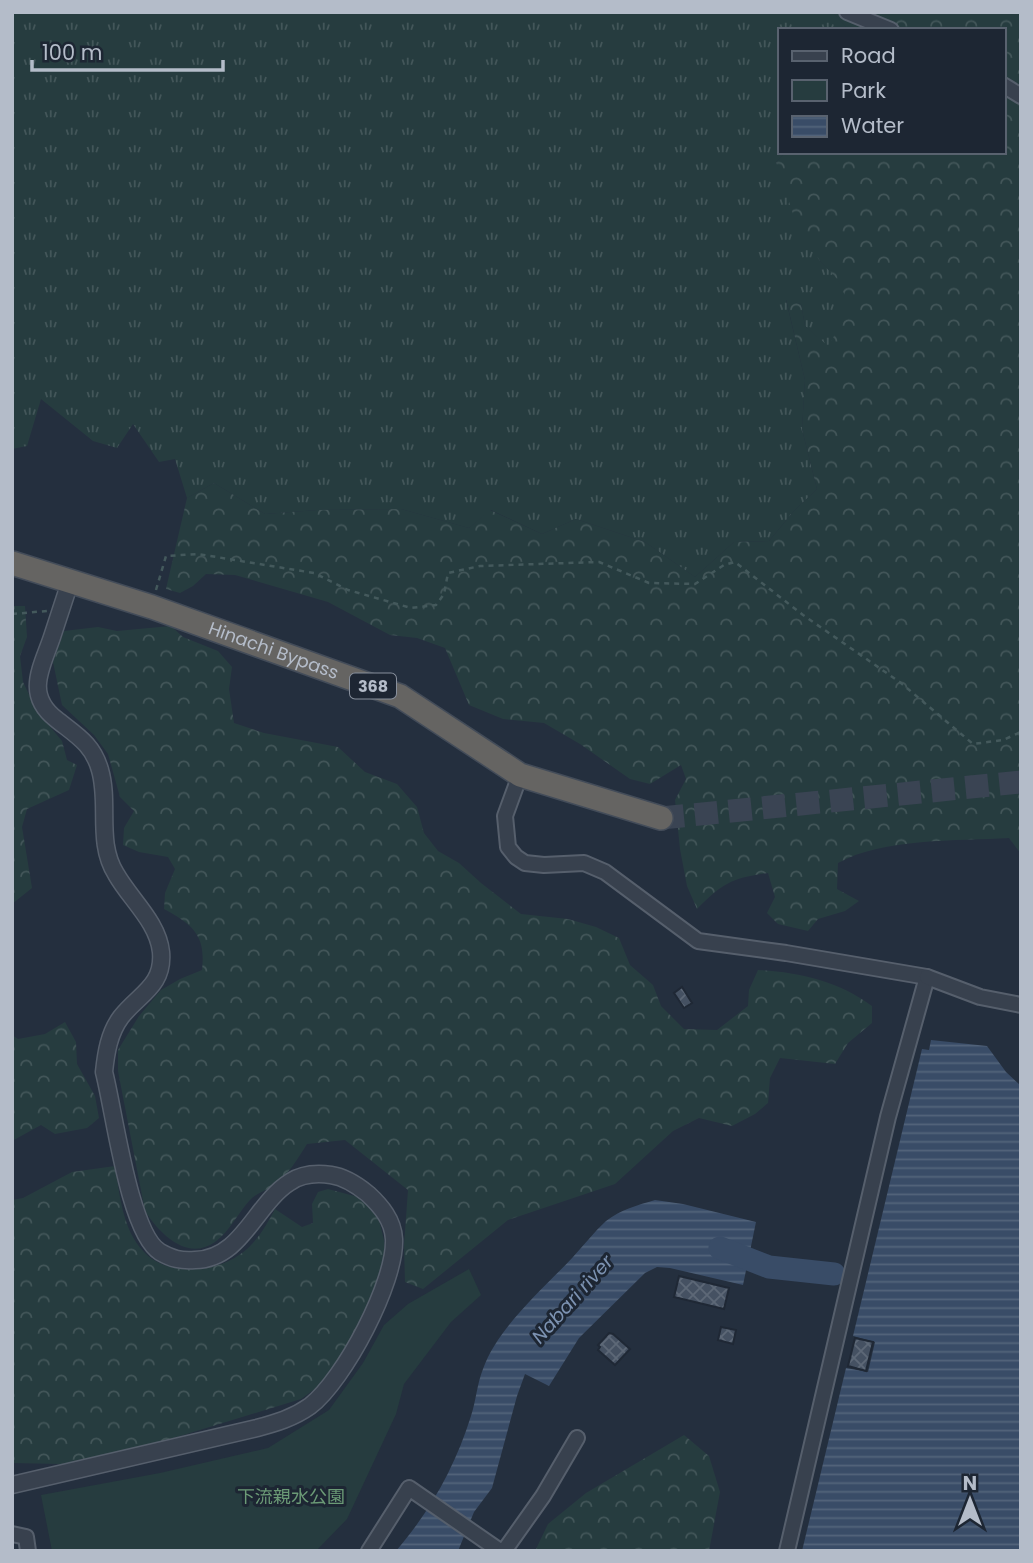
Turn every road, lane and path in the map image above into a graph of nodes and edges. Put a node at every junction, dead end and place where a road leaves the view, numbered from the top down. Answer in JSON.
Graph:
{"nodes":[{"id":1,"x":847,"y":12,"type":"edge"},
{"id":2,"x":886,"y":28,"type":"edge"},
{"id":3,"x":1005,"y":86,"type":"edge"},
{"id":4,"x":1021,"y":96,"type":"edge"},
{"id":5,"x":12,"y":563,"type":"edge"},
{"id":6,"x":70,"y":582,"type":"junction"},
{"id":7,"x":152,"y":607,"type":"junction"},
{"id":8,"x":61,"y":610,"type":"junction"},
{"id":9,"x":12,"y":614,"type":"edge"},
{"id":10,"x":1021,"y":732,"type":"edge"},
{"id":11,"x":520,"y":775,"type":"junction"},
{"id":12,"x":662,"y":818,"type":"tunnel mouth"},
{"id":13,"x":927,"y":977,"type":"junction"},
{"id":14,"x":1021,"y":1005,"type":"edge"},
{"id":15,"x":577,"y":1438,"type":"dead end"},
{"id":16,"x":12,"y":1485,"type":"edge"},
{"id":17,"x":12,"y":1534,"type":"edge"},
{"id":18,"x":498,"y":1549,"type":"edge"},
{"id":19,"x":28,"y":1551,"type":"edge"},
{"id":20,"x":369,"y":1551,"type":"edge"},
{"id":21,"x":786,"y":1551,"type":"edge"}],
"edges":[{"from":1,"to":2,"type":"street"},
{"from":3,"to":4,"type":"street"},
{"from":5,"to":6,"type":"highway","number":"368"},
{"from":6,"to":7,"type":"highway","name":"Hinachi Bypass","number":"368"},
{"from":6,"to":8,"type":"street"},
{"from":7,"to":10,"type":"path"},
{"from":7,"to":11,"type":"highway","name":"Hinachi Bypass","number":"368"},
{"from":8,"to":9,"type":"path"},
{"from":8,"to":16,"type":"street"},
{"from":11,"to":12,"type":"highway","name":"Hinachi Bypass","number":"368"},
{"from":11,"to":13,"type":"street"},
{"from":13,"to":14,"type":"street"},
{"from":13,"to":21,"type":"street"},
{"from":15,"to":18,"type":"street"},
{"from":17,"to":19,"type":"street"},
{"from":18,"to":20,"type":"street"}]}
